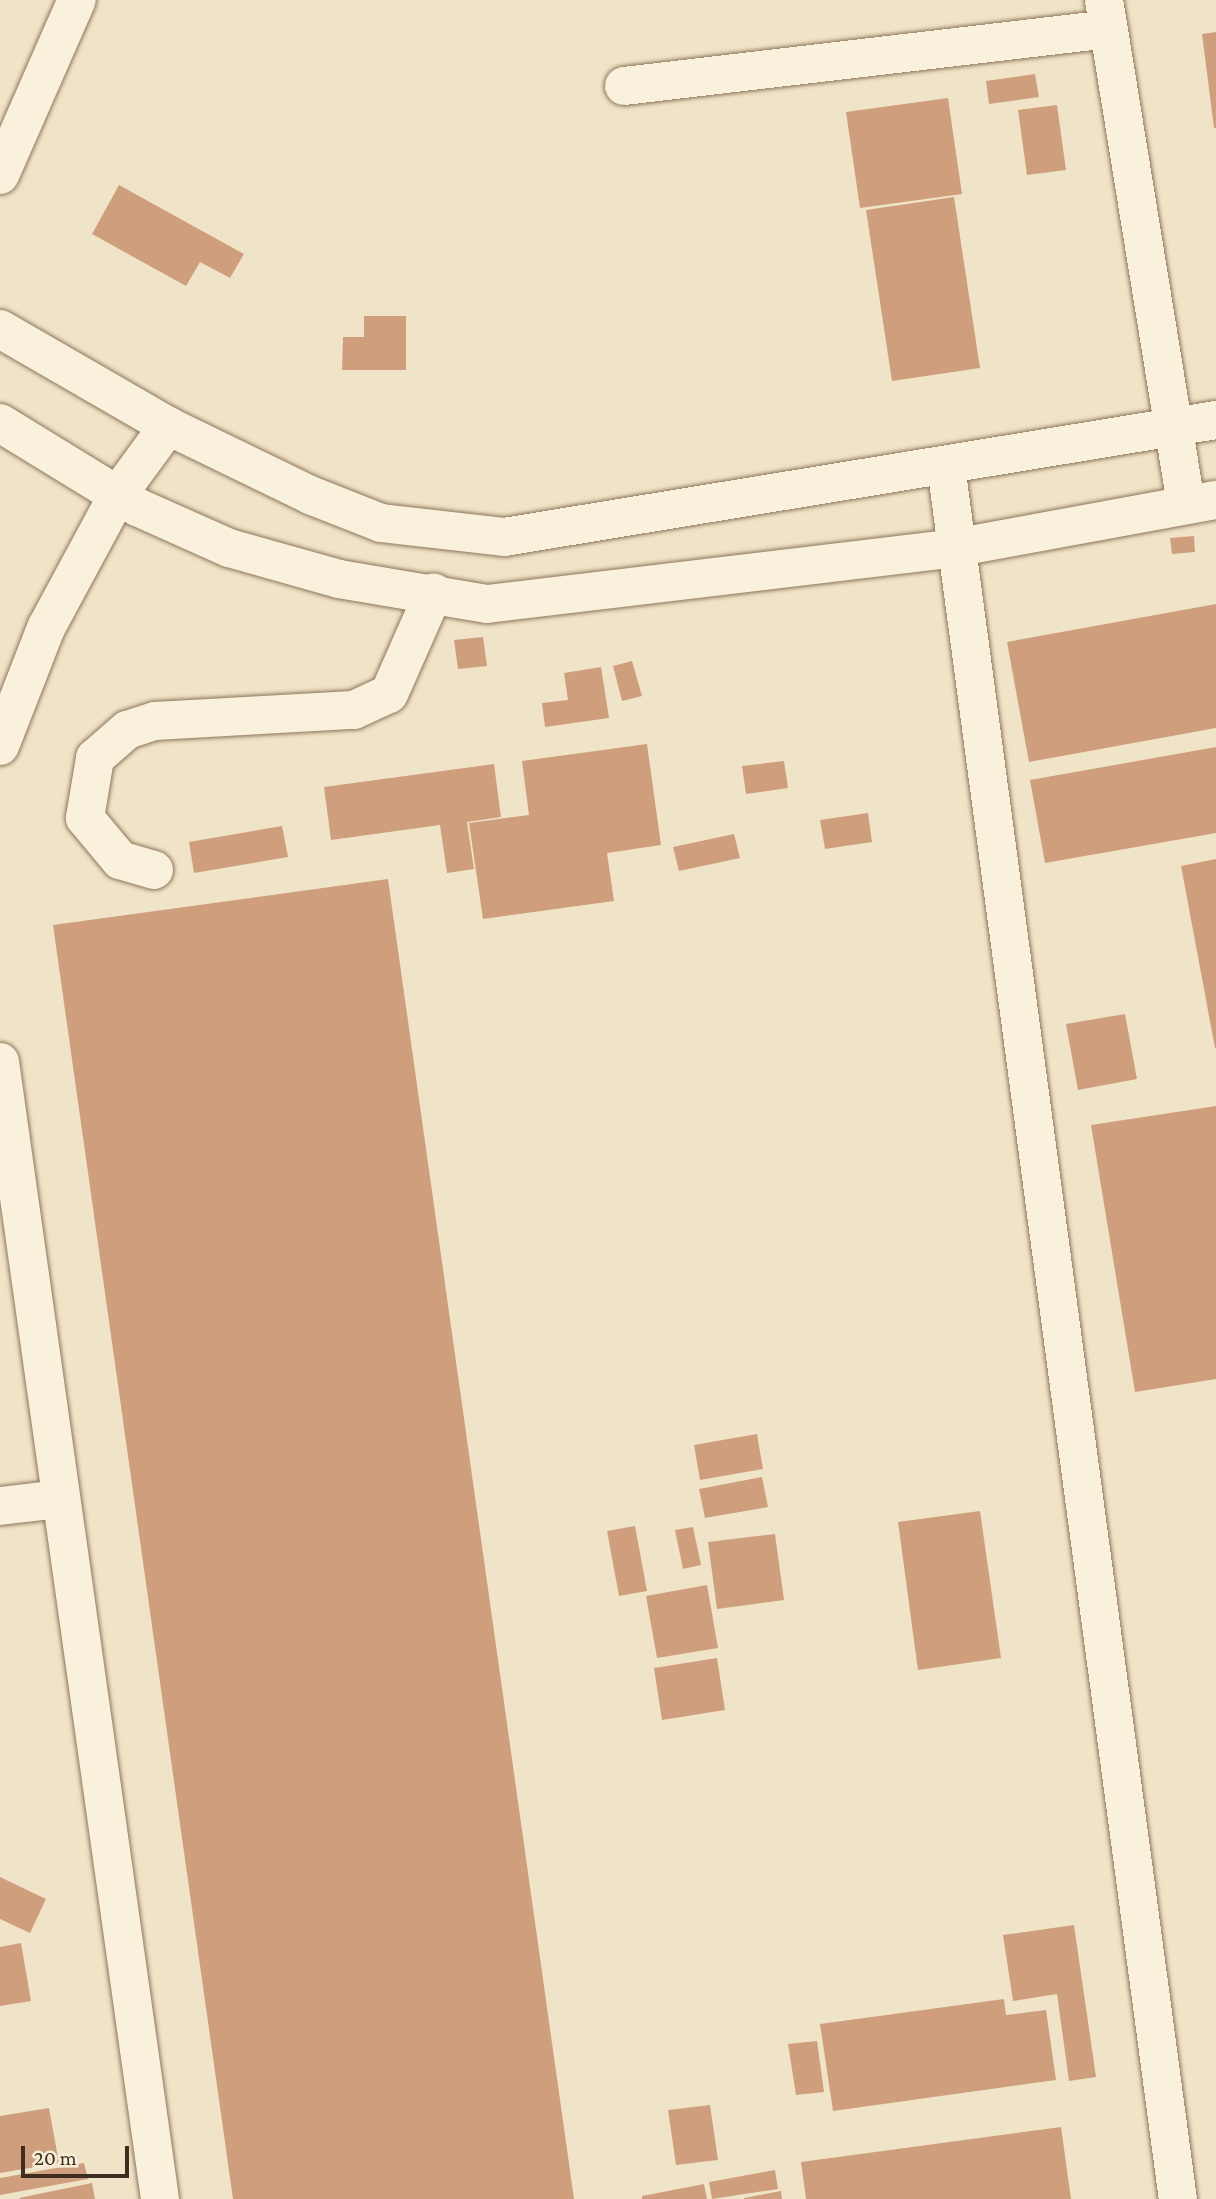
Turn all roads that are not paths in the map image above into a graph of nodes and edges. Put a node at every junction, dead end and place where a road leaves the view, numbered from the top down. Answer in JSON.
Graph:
{"nodes":[{"id":1,"x":77,"y":0,"type":"edge"},
{"id":2,"x":1106,"y":14,"type":"edge"},
{"id":3,"x":624,"y":86,"type":"dead end"},
{"id":4,"x":0,"y":175,"type":"edge"},
{"id":5,"x":0,"y":329,"type":"edge"},
{"id":6,"x":1216,"y":420,"type":"edge"},
{"id":7,"x":0,"y":423,"type":"edge"},
{"id":8,"x":168,"y":426,"type":"junction"},
{"id":9,"x":1174,"y":426,"type":"junction"},
{"id":10,"x":946,"y":466,"type":"junction"},
{"id":11,"x":117,"y":496,"type":"junction"},
{"id":12,"x":1201,"y":502,"type":"edge"},
{"id":13,"x":954,"y":548,"type":"junction"},
{"id":14,"x":434,"y":592,"type":"junction"},
{"id":15,"x":0,"y":746,"type":"edge"},
{"id":16,"x":154,"y":870,"type":"dead end"},
{"id":17,"x":0,"y":1062,"type":"edge"},
{"id":18,"x":59,"y":1499,"type":"junction"},
{"id":19,"x":0,"y":1506,"type":"edge"},
{"id":20,"x":160,"y":2199,"type":"edge"},
{"id":21,"x":1178,"y":2199,"type":"edge"}],
"edges":[{"from":1,"to":4,"type":"lane"},
{"from":2,"to":3,"type":"lane"},
{"from":2,"to":9,"type":"lane"},
{"from":5,"to":8,"type":"lane"},
{"from":6,"to":9,"type":"lane"},
{"from":7,"to":11,"type":"lane"},
{"from":8,"to":10,"type":"lane"},
{"from":8,"to":11,"type":"lane"},
{"from":9,"to":10,"type":"lane"},
{"from":9,"to":12,"type":"lane"},
{"from":10,"to":13,"type":"lane"},
{"from":11,"to":14,"type":"lane"},
{"from":11,"to":15,"type":"lane"},
{"from":12,"to":13,"type":"lane"},
{"from":13,"to":14,"type":"lane"},
{"from":13,"to":21,"type":"lane"},
{"from":14,"to":16,"type":"lane"},
{"from":17,"to":18,"type":"lane"},
{"from":18,"to":19,"type":"lane"},
{"from":18,"to":20,"type":"lane"}]}
